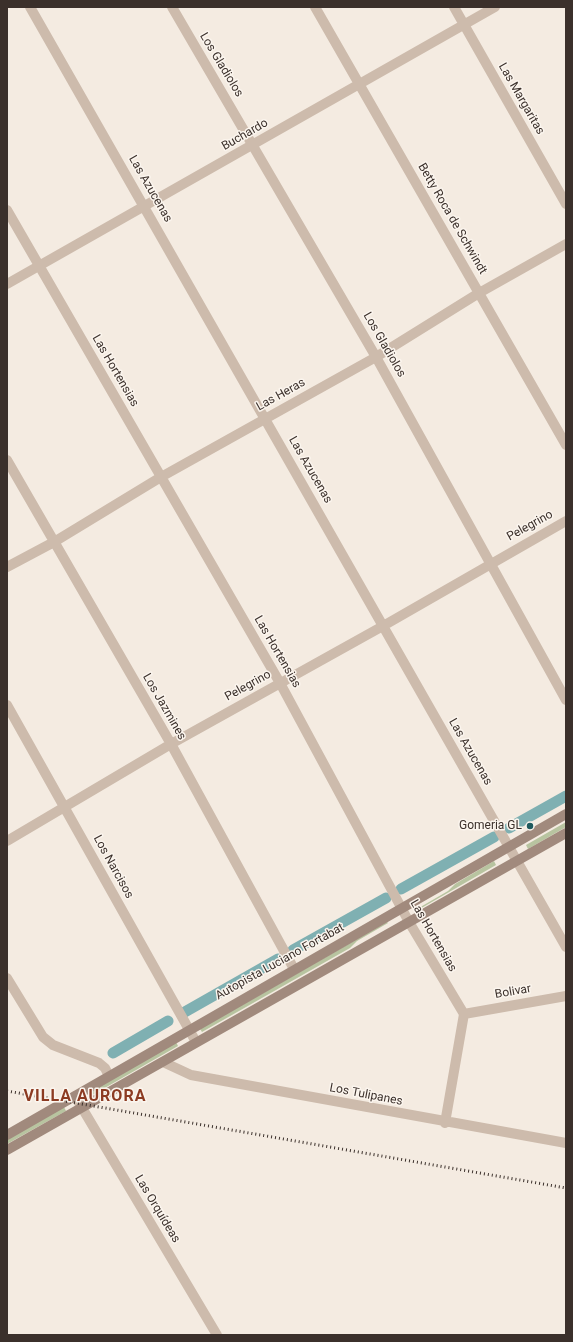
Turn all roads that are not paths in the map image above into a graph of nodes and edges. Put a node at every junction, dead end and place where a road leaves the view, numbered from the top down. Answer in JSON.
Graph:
{"nodes":[{"id":1,"x":30,"y":7,"type":"edge"},
{"id":2,"x":172,"y":7,"type":"edge"},
{"id":3,"x":315,"y":7,"type":"edge"},
{"id":4,"x":454,"y":7,"type":"edge"},
{"id":5,"x":495,"y":7,"type":"edge"},
{"id":6,"x":464,"y":24,"type":"junction"},
{"id":7,"x":359,"y":84,"type":"junction"},
{"id":8,"x":254,"y":145,"type":"junction"},
{"id":9,"x":566,"y":204,"type":"edge"},
{"id":10,"x":145,"y":206,"type":"junction"},
{"id":11,"x":7,"y":210,"type":"edge"},
{"id":12,"x":566,"y":244,"type":"edge"},
{"id":13,"x":38,"y":265,"type":"junction"},
{"id":14,"x":7,"y":284,"type":"edge"},
{"id":15,"x":479,"y":293,"type":"junction"},
{"id":16,"x":376,"y":357,"type":"junction"},
{"id":17,"x":265,"y":419,"type":"junction"},
{"id":18,"x":566,"y":445,"type":"edge"},
{"id":19,"x":7,"y":460,"type":"edge"},
{"id":20,"x":161,"y":477,"type":"junction"},
{"id":21,"x":566,"y":521,"type":"edge"},
{"id":22,"x":54,"y":542,"type":"junction"},
{"id":23,"x":491,"y":563,"type":"junction"},
{"id":24,"x":7,"y":567,"type":"edge"},
{"id":25,"x":383,"y":626,"type":"junction"},
{"id":26,"x":280,"y":683,"type":"junction"},
{"id":27,"x":566,"y":700,"type":"edge"},
{"id":28,"x":7,"y":705,"type":"edge"},
{"id":29,"x":171,"y":744,"type":"junction"},
{"id":30,"x":66,"y":807,"type":"junction"},
{"id":31,"x":566,"y":814,"type":"edge"},
{"id":32,"x":566,"y":833,"type":"edge"},
{"id":33,"x":7,"y":841,"type":"edge"},
{"id":34,"x":509,"y":846,"type":"junction"},
{"id":35,"x":518,"y":861,"type":"junction"},
{"id":36,"x":402,"y":908,"type":"junction"},
{"id":37,"x":408,"y":922,"type":"junction"},
{"id":38,"x":566,"y":947,"type":"edge"},
{"id":39,"x":294,"y":969,"type":"junction"},
{"id":40,"x":7,"y":978,"type":"edge"},
{"id":41,"x":566,"y":996,"type":"edge"},
{"id":42,"x":464,"y":1014,"type":"junction"},
{"id":43,"x":188,"y":1029,"type":"junction"},
{"id":44,"x":196,"y":1042,"type":"junction"},
{"id":45,"x":163,"y":1062,"type":"junction"},
{"id":46,"x":109,"y":1076,"type":"junction"},
{"id":47,"x":75,"y":1096,"type":"junction"},
{"id":48,"x":81,"y":1106,"type":"junction"},
{"id":49,"x":445,"y":1123,"type":"junction"},
{"id":50,"x":7,"y":1135,"type":"edge"},
{"id":51,"x":566,"y":1143,"type":"edge"},
{"id":52,"x":7,"y":1150,"type":"edge"},
{"id":53,"x":217,"y":1335,"type":"edge"}],
"edges":[{"from":1,"to":10,"type":"street","name":"Las Azucenas"},
{"from":2,"to":8,"type":"street","name":"Los Gladiolos"},
{"from":3,"to":7,"type":"street","name":"Betty Roca de Schwindt"},
{"from":4,"to":6,"type":"street","name":"Las Margaritas"},
{"from":5,"to":6,"type":"street","name":"Buchardo"},
{"from":6,"to":7,"type":"street","name":"Buchardo"},
{"from":6,"to":9,"type":"street","name":"Las Margaritas"},
{"from":7,"to":8,"type":"street","name":"Buchardo"},
{"from":7,"to":15,"type":"street","name":"Betty Roca de Schwindt"},
{"from":8,"to":10,"type":"street","name":"Buchardo"},
{"from":8,"to":16,"type":"street","name":"Los Gladiolos"},
{"from":10,"to":13,"type":"street","name":"Buchardo"},
{"from":10,"to":17,"type":"street","name":"Las Azucenas"},
{"from":11,"to":13,"type":"street","name":"Las Hortensias"},
{"from":12,"to":15,"type":"street","name":"Las Heras"},
{"from":13,"to":14,"type":"street","name":"Buchardo"},
{"from":13,"to":20,"type":"street","name":"Las Hortensias"},
{"from":15,"to":16,"type":"street","name":"Las Heras"},
{"from":15,"to":18,"type":"street","name":"Betty Roca de Schwindt"},
{"from":16,"to":17,"type":"street","name":"Las Heras"},
{"from":16,"to":23,"type":"street","name":"Los Gladiolos"},
{"from":17,"to":20,"type":"street","name":"Las Heras"},
{"from":17,"to":25,"type":"street","name":"Las Azucenas"},
{"from":19,"to":22,"type":"street","name":"Los Jazmines"},
{"from":20,"to":22,"type":"street","name":"Las Heras"},
{"from":20,"to":26,"type":"street","name":"Las Hortensias"},
{"from":21,"to":23,"type":"street","name":"Pelegrino"},
{"from":22,"to":24,"type":"street","name":"Las Heras"},
{"from":22,"to":29,"type":"street","name":"Los Jazmines"},
{"from":23,"to":25,"type":"street","name":"Pelegrino"},
{"from":23,"to":27,"type":"street","name":"Los Gladiolos"},
{"from":25,"to":26,"type":"street","name":"Pelegrino"},
{"from":25,"to":34,"type":"street","name":"Las Azucenas"},
{"from":26,"to":29,"type":"street","name":"Pelegrino"},
{"from":26,"to":36,"type":"street","name":"Las Hortensias"},
{"from":28,"to":30,"type":"street","name":"Los Narcisos"},
{"from":29,"to":30,"type":"street","name":"Pelegrino"},
{"from":29,"to":39,"type":"street","name":"Los Jazmines"},
{"from":30,"to":33,"type":"street","name":"Pelegrino"},
{"from":30,"to":43,"type":"street","name":"Los Narcisos"},
{"from":31,"to":34,"type":"main road","name":"Autopista Luciano Fortabat"},
{"from":32,"to":35,"type":"main road"},
{"from":34,"to":35,"type":"street","name":"Las Azucenas"},
{"from":34,"to":36,"type":"main road","name":"Autopista Luciano Fortabat"},
{"from":35,"to":37,"type":"main road"},
{"from":35,"to":38,"type":"street","name":"Las Azucenas"},
{"from":36,"to":37,"type":"street","name":"Las Hortensias"},
{"from":36,"to":39,"type":"main road","name":"Autopista Luciano Fortabat"},
{"from":37,"to":42,"type":"street","name":"Las Hortensias"},
{"from":37,"to":44,"type":"main road"},
{"from":39,"to":43,"type":"main road","name":"Autopista Luciano Fortabat"},
{"from":40,"to":46,"type":"street"},
{"from":41,"to":42,"type":"street","name":"Bolivar"},
{"from":42,"to":49,"type":"street"},
{"from":43,"to":44,"type":"street","name":"Los Narcisos"},
{"from":43,"to":46,"type":"main road","name":"Autopista Luciano Fortabat"},
{"from":44,"to":45,"type":"main road"},
{"from":45,"to":48,"type":"main road"},
{"from":45,"to":49,"type":"street","name":"Los Tulipanes"},
{"from":46,"to":47,"type":"main road","name":"Autopista Luciano Fortabat"},
{"from":47,"to":48,"type":"street","name":"Las Orquídeas"},
{"from":47,"to":50,"type":"main road","name":"Autopista Luciano Fortabat"},
{"from":48,"to":52,"type":"main road"},
{"from":48,"to":53,"type":"street","name":"Las Orquídeas"},
{"from":49,"to":51,"type":"street","name":"Los Tulipanes"}]}
